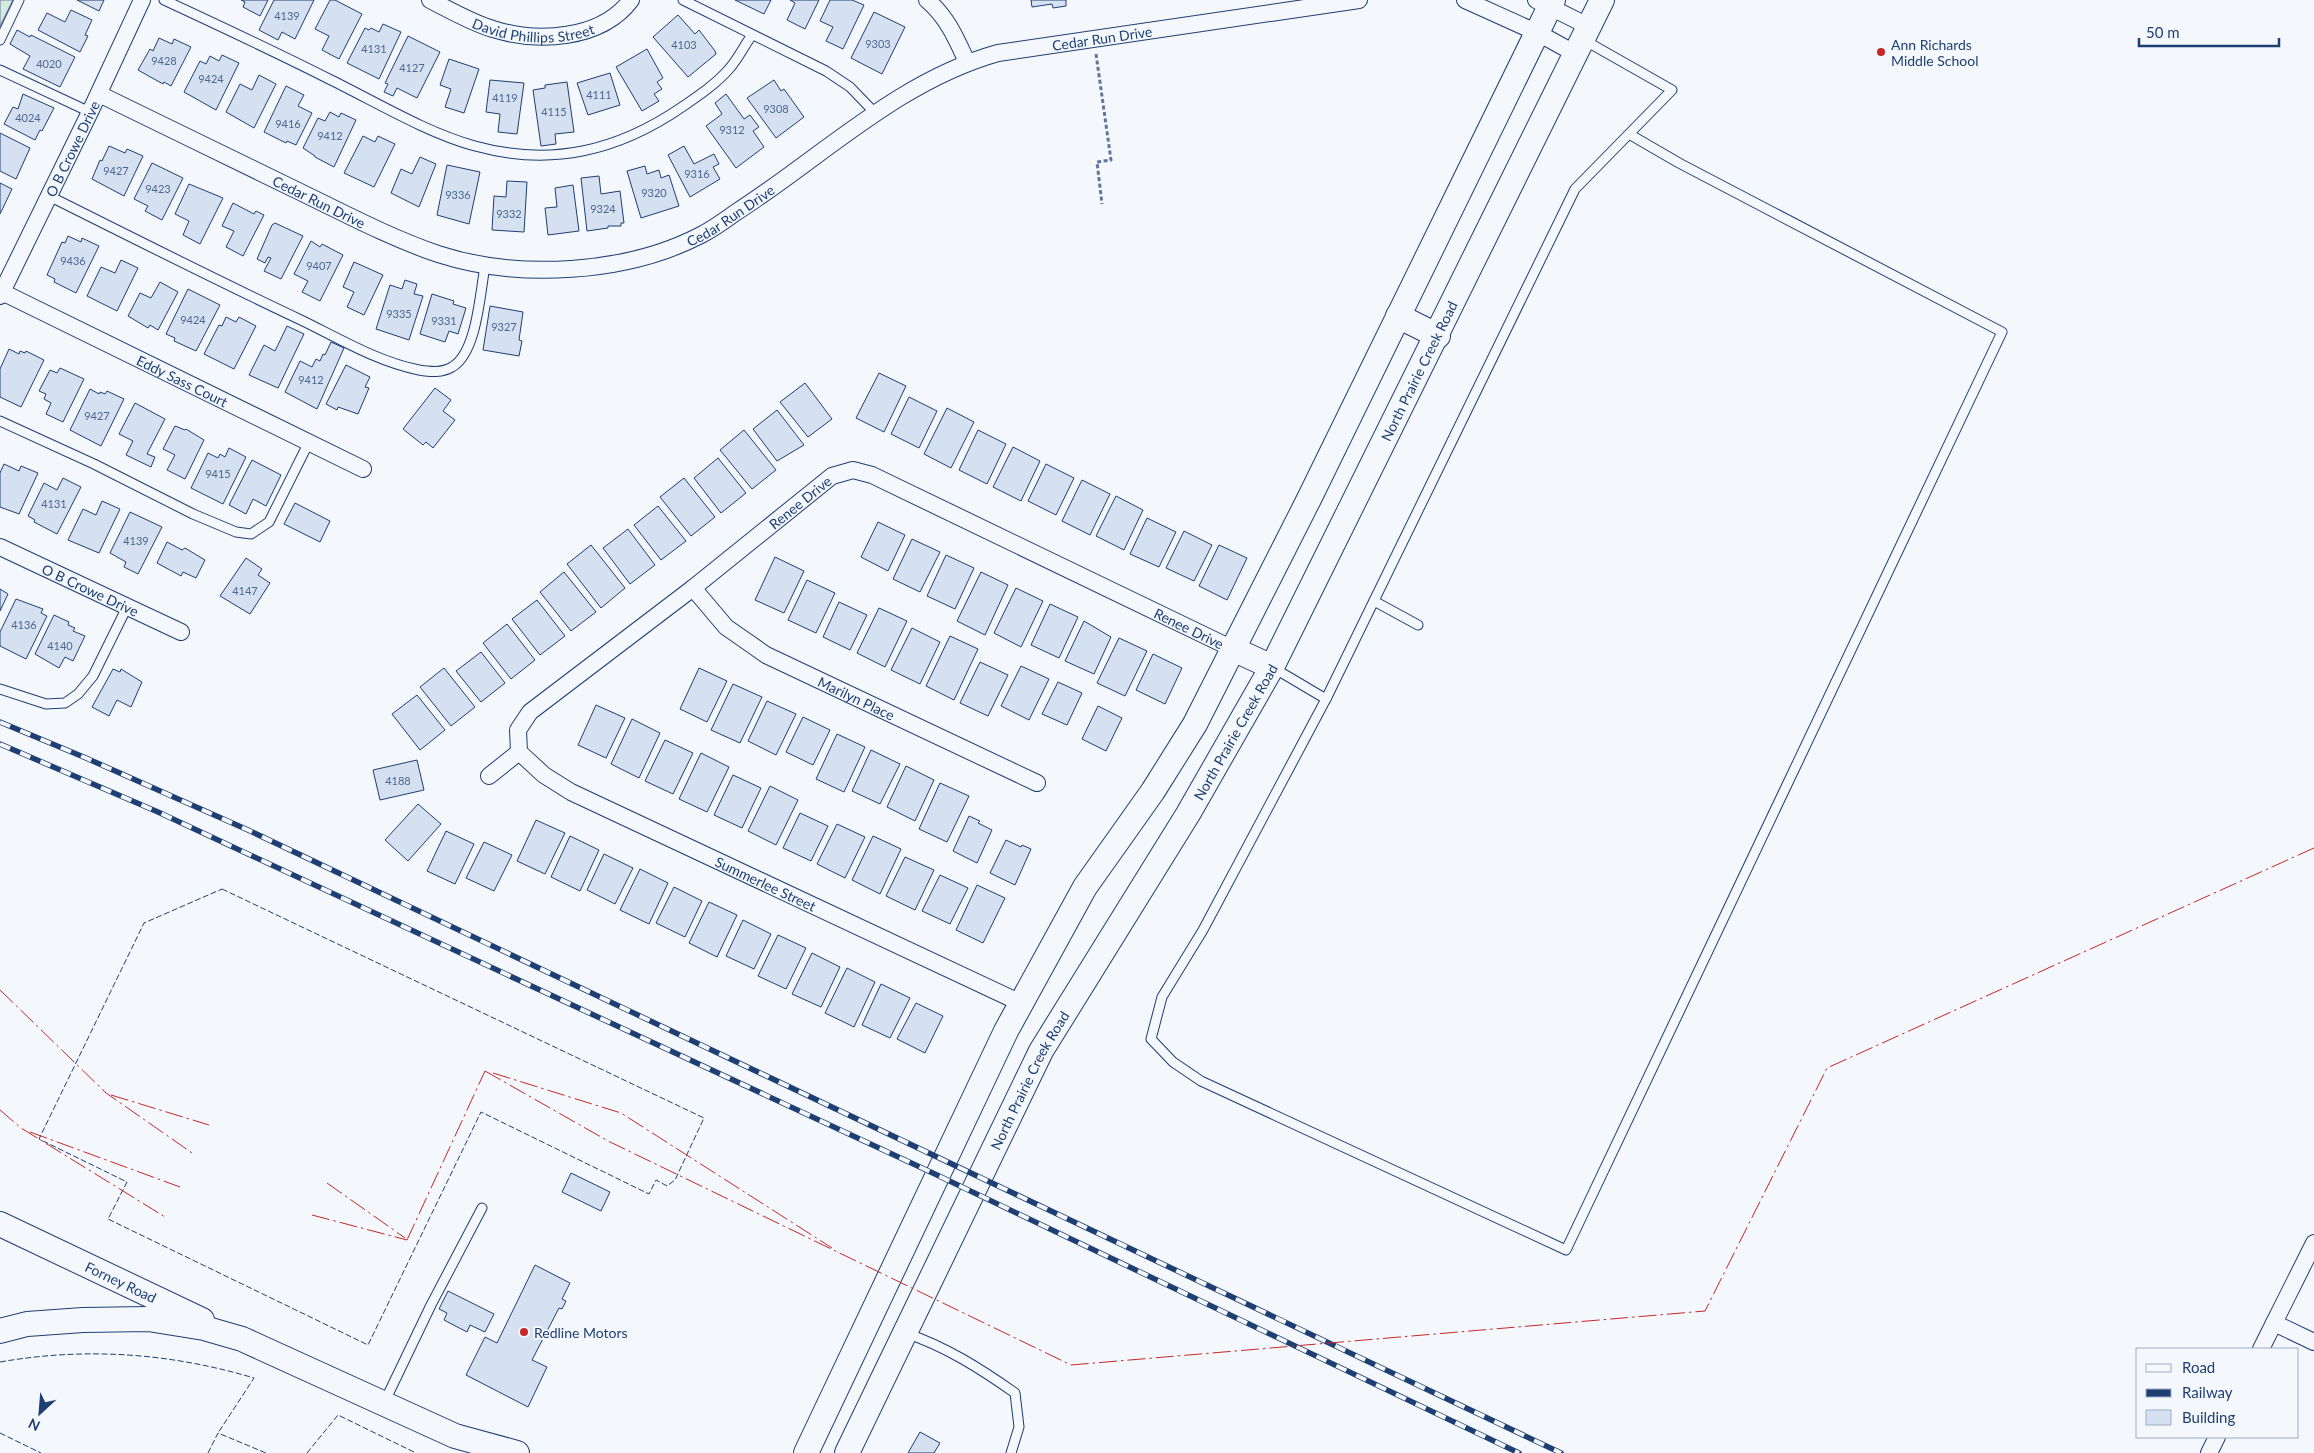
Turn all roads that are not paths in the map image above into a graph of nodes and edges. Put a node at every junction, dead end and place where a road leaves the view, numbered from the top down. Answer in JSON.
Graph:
{"nodes":[{"id":1,"x":19,"y":0,"type":"edge"},
{"id":2,"x":142,"y":0,"type":"edge"},
{"id":3,"x":164,"y":0,"type":"edge"},
{"id":4,"x":430,"y":0,"type":"edge"},
{"id":5,"x":631,"y":0,"type":"edge"},
{"id":6,"x":684,"y":0,"type":"edge"},
{"id":7,"x":927,"y":0,"type":"edge"},
{"id":8,"x":1359,"y":0,"type":"edge"},
{"id":9,"x":1466,"y":0,"type":"edge"},
{"id":10,"x":1602,"y":0,"type":"edge"},
{"id":11,"x":1546,"y":2,"type":"edge"},
{"id":12,"x":1282,"y":6,"type":"edge"},
{"id":13,"x":1538,"y":33,"type":"junction"},
{"id":14,"x":752,"y":34,"type":"junction"},
{"id":15,"x":0,"y":40,"type":"edge"},
{"id":16,"x":1583,"y":41,"type":"junction"},
{"id":17,"x":967,"y":62,"type":"junction"},
{"id":18,"x":0,"y":70,"type":"edge"},
{"id":19,"x":99,"y":94,"type":"junction"},
{"id":20,"x":90,"y":112,"type":"junction"},
{"id":21,"x":876,"y":114,"type":"junction"},
{"id":22,"x":1629,"y":134,"type":"junction"},
{"id":23,"x":49,"y":196,"type":"junction"},
{"id":24,"x":485,"y":266,"type":"junction"},
{"id":25,"x":1,"y":294,"type":"edge"},
{"id":26,"x":1398,"y":316,"type":"junction"},
{"id":27,"x":1438,"y":336,"type":"junction"},
{"id":28,"x":0,"y":421,"type":"edge"},
{"id":29,"x":309,"y":442,"type":"junction"},
{"id":30,"x":363,"y":469,"type":"dead end"},
{"id":31,"x":0,"y":547,"type":"edge"},
{"id":32,"x":693,"y":588,"type":"junction"},
{"id":33,"x":1374,"y":602,"type":"junction"},
{"id":34,"x":127,"y":607,"type":"junction"},
{"id":35,"x":1418,"y":624,"type":"dead end"},
{"id":36,"x":181,"y":632,"type":"dead end"},
{"id":37,"x":1233,"y":648,"type":"junction"},
{"id":38,"x":1272,"y":668,"type":"junction"},
{"id":39,"x":0,"y":689,"type":"edge"},
{"id":40,"x":1326,"y":699,"type":"junction"},
{"id":41,"x":519,"y":752,"type":"junction"},
{"id":42,"x":489,"y":776,"type":"dead end"},
{"id":43,"x":1037,"y":783,"type":"dead end"},
{"id":44,"x":1021,"y":1003,"type":"junction"},
{"id":45,"x":482,"y":1208,"type":"dead end"},
{"id":46,"x":0,"y":1224,"type":"edge"},
{"id":47,"x":2314,"y":1243,"type":"edge"},
{"id":48,"x":870,"y":1316,"type":"junction"},
{"id":49,"x":2274,"y":1323,"type":"junction"},
{"id":50,"x":0,"y":1331,"type":"edge"},
{"id":51,"x":905,"y":1332,"type":"junction"},
{"id":52,"x":242,"y":1339,"type":"junction"},
{"id":53,"x":2314,"y":1342,"type":"edge"},
{"id":54,"x":2262,"y":1348,"type":"edge"},
{"id":55,"x":384,"y":1403,"type":"junction"},
{"id":56,"x":455,"y":1436,"type":"junction"},
{"id":57,"x":2216,"y":1438,"type":"edge"},
{"id":58,"x":478,"y":1453,"type":"edge"},
{"id":59,"x":517,"y":1453,"type":"edge"},
{"id":60,"x":806,"y":1453,"type":"edge"},
{"id":61,"x":847,"y":1453,"type":"edge"},
{"id":62,"x":1011,"y":1453,"type":"edge"},
{"id":63,"x":2209,"y":1453,"type":"edge"}],
"edges":[{"from":1,"to":15,"type":"lane"},
{"from":2,"to":19,"type":"street","name":"O B Crowe Drive"},
{"from":3,"to":14,"type":"lane"},
{"from":4,"to":5,"type":"street","name":"David Phillips Street"},
{"from":6,"to":14,"type":"lane"},
{"from":7,"to":17,"type":"street"},
{"from":8,"to":12,"type":"street","name":"Cedar Run Drive"},
{"from":9,"to":13,"type":"street"},
{"from":10,"to":16,"type":"main road","name":"North Prairie Creek Road"},
{"from":11,"to":13,"type":"main road"},
{"from":11,"to":16,"type":"street"},
{"from":12,"to":17,"type":"street","name":"Cedar Run Drive"},
{"from":13,"to":16,"type":"street"},
{"from":13,"to":26,"type":"main road"},
{"from":14,"to":21,"type":"lane"},
{"from":16,"to":22,"type":"lane"},
{"from":16,"to":27,"type":"main road","name":"North Prairie Creek Road"},
{"from":17,"to":21,"type":"street","name":"Cedar Run Drive"},
{"from":18,"to":20,"type":"lane"},
{"from":19,"to":20,"type":"street","name":"O B Crowe Drive"},
{"from":19,"to":24,"type":"street","name":"Cedar Run Drive"},
{"from":20,"to":23,"type":"street","name":"O B Crowe Drive"},
{"from":21,"to":24,"type":"street","name":"Cedar Run Drive"},
{"from":22,"to":33,"type":"lane"},
{"from":22,"to":40,"type":"lane"},
{"from":23,"to":24,"type":"lane"},
{"from":23,"to":25,"type":"street","name":"O B Crowe Drive"},
{"from":25,"to":29,"type":"street","name":"Eddy Sass Court"},
{"from":26,"to":27,"type":"main road"},
{"from":26,"to":37,"type":"main road"},
{"from":27,"to":38,"type":"main road","name":"North Prairie Creek Road"},
{"from":28,"to":29,"type":"lane"},
{"from":29,"to":30,"type":"street","name":"Eddy Sass Court"},
{"from":31,"to":34,"type":"street","name":"O B Crowe Drive"},
{"from":32,"to":37,"type":"street","name":"Renee Drive"},
{"from":32,"to":41,"type":"street","name":"Renee Drive"},
{"from":32,"to":43,"type":"street","name":"Marilyn Place"},
{"from":33,"to":35,"type":"lane"},
{"from":33,"to":40,"type":"lane"},
{"from":34,"to":36,"type":"street","name":"O B Crowe Drive"},
{"from":34,"to":39,"type":"lane"},
{"from":37,"to":38,"type":"main road"},
{"from":37,"to":44,"type":"main road"},
{"from":38,"to":40,"type":"lane"},
{"from":38,"to":51,"type":"main road","name":"North Prairie Creek Road"},
{"from":41,"to":42,"type":"street"},
{"from":41,"to":44,"type":"street","name":"Summerlee Street"},
{"from":44,"to":48,"type":"main road"},
{"from":45,"to":55,"type":"lane"},
{"from":46,"to":52,"type":"main road","name":"Forney Road"},
{"from":47,"to":49,"type":"street"},
{"from":48,"to":51,"type":"main road"},
{"from":48,"to":60,"type":"main road"},
{"from":49,"to":53,"type":"street"},
{"from":49,"to":54,"type":"street"},
{"from":50,"to":52,"type":"main road","name":"Forney Road"},
{"from":51,"to":61,"type":"main road","name":"North Prairie Creek Road"},
{"from":51,"to":62,"type":"lane"},
{"from":52,"to":55,"type":"main road","name":"Forney Road"},
{"from":55,"to":56,"type":"main road","name":"Forney Road"},
{"from":56,"to":58,"type":"main road","name":"Forney Road"},
{"from":56,"to":59,"type":"main road","name":"Forney Road"},
{"from":57,"to":63,"type":"street"}]}
